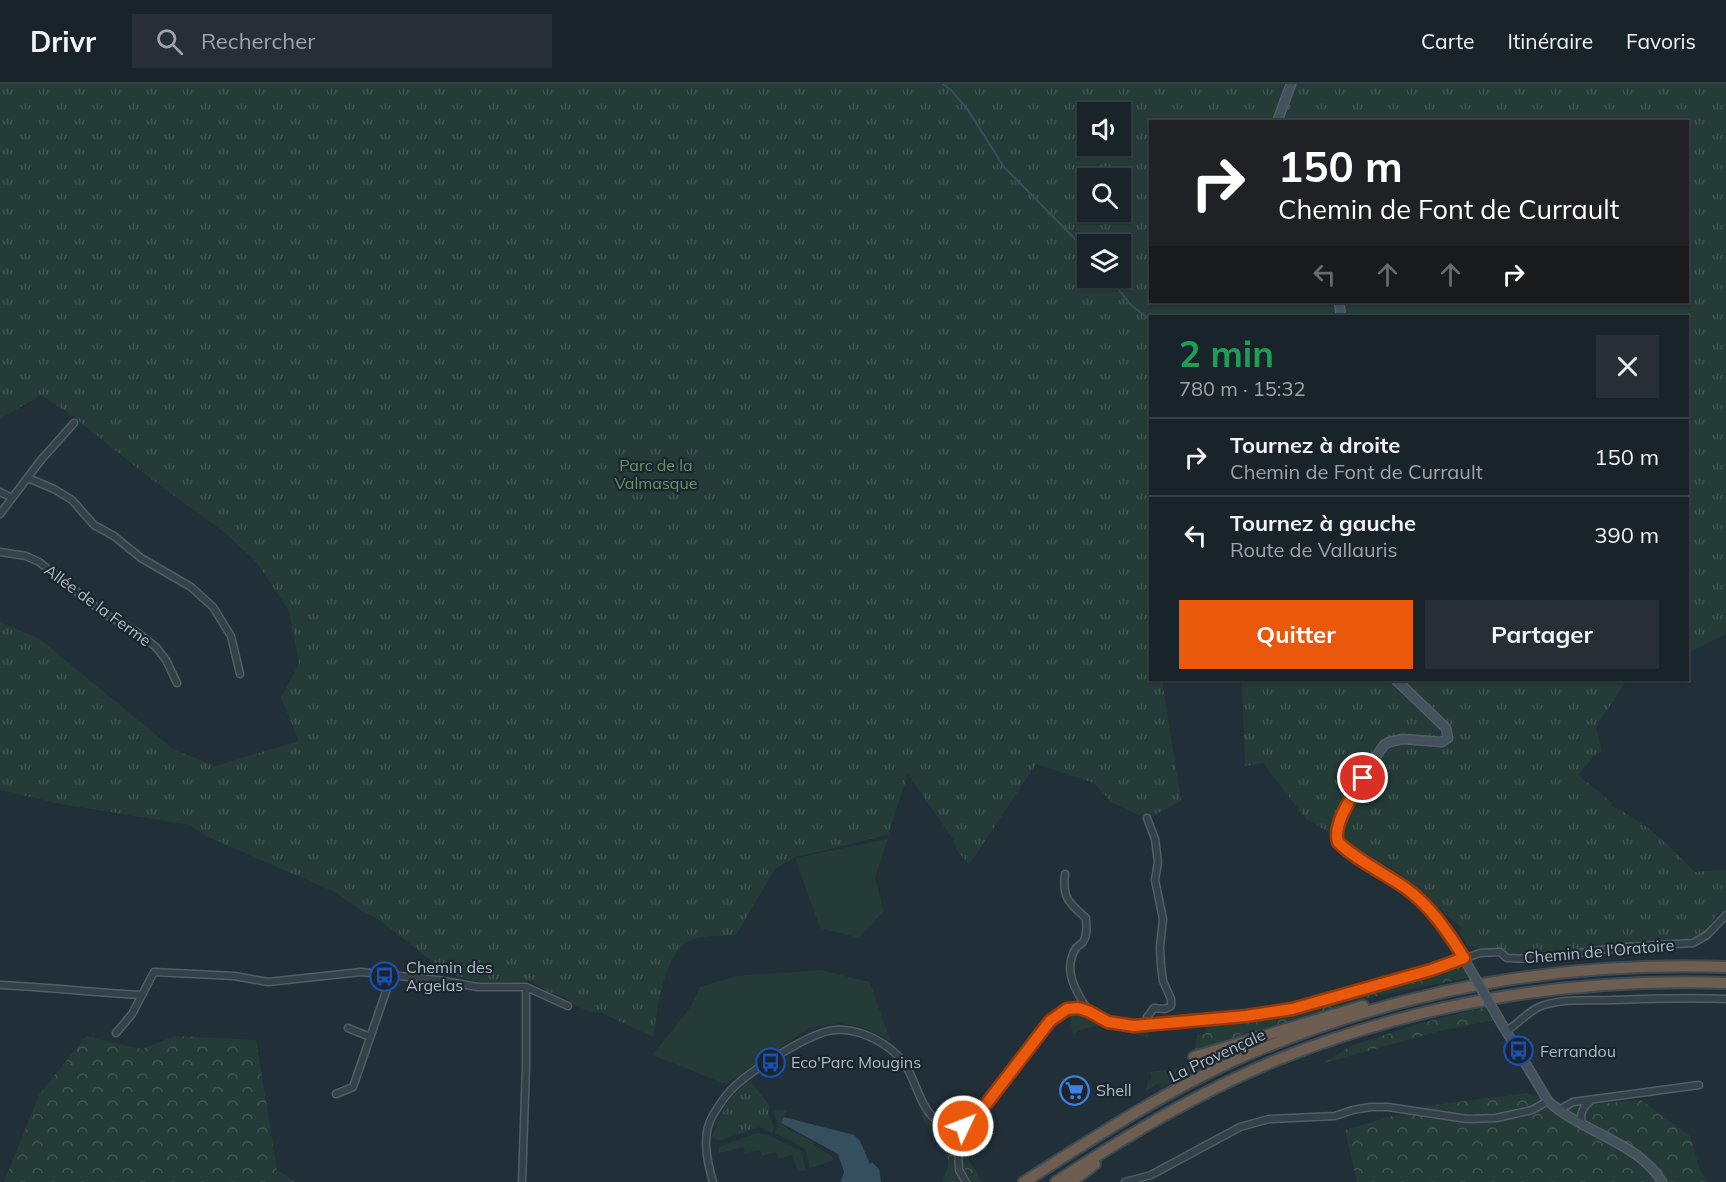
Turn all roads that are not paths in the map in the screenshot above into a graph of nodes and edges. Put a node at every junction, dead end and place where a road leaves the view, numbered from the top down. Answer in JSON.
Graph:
{"nodes":[{"id":1,"x":1291,"y":84,"type":"edge"},
{"id":2,"x":1278,"y":120,"type":"edge"},
{"id":3,"x":74,"y":423,"type":"dead end"},
{"id":4,"x":28,"y":478,"type":"junction"},
{"id":5,"x":0,"y":492,"type":"edge"},
{"id":6,"x":12,"y":498,"type":"junction"},
{"id":7,"x":0,"y":514,"type":"edge"},
{"id":8,"x":0,"y":552,"type":"edge"},
{"id":9,"x":240,"y":674,"type":"dead end"},
{"id":10,"x":1397,"y":681,"type":"edge"},
{"id":11,"x":177,"y":683,"type":"dead end"},
{"id":12,"x":1147,"y":818,"type":"dead end"},
{"id":13,"x":1065,"y":874,"type":"dead end"},
{"id":14,"x":1726,"y":915,"type":"edge"},
{"id":15,"x":1466,"y":961,"type":"junction"},
{"id":16,"x":1726,"y":967,"type":"edge"},
{"id":17,"x":391,"y":977,"type":"junction"},
{"id":18,"x":1726,"y":983,"type":"edge"},
{"id":19,"x":0,"y":985,"type":"edge"},
{"id":20,"x":526,"y":987,"type":"junction"},
{"id":21,"x":142,"y":995,"type":"junction"},
{"id":22,"x":1726,"y":999,"type":"edge"},
{"id":23,"x":1400,"y":1001,"type":"junction"},
{"id":24,"x":568,"y":1006,"type":"dead end"},
{"id":25,"x":1088,"y":1011,"type":"junction"},
{"id":26,"x":1148,"y":1025,"type":"junction"},
{"id":27,"x":348,"y":1028,"type":"dead end"},
{"id":28,"x":1506,"y":1031,"type":"junction"},
{"id":29,"x":116,"y":1033,"type":"dead end"},
{"id":30,"x":370,"y":1037,"type":"junction"},
{"id":31,"x":1194,"y":1057,"type":"dead end"},
{"id":32,"x":1699,"y":1085,"type":"dead end"},
{"id":33,"x":336,"y":1094,"type":"dead end"},
{"id":34,"x":1591,"y":1100,"type":"junction"},
{"id":35,"x":1548,"y":1101,"type":"junction"},
{"id":36,"x":1559,"y":1110,"type":"junction"},
{"id":37,"x":1582,"y":1125,"type":"junction"},
{"id":38,"x":957,"y":1127,"type":"junction"},
{"id":39,"x":1136,"y":1132,"type":"junction"},
{"id":40,"x":522,"y":1182,"type":"edge"},
{"id":41,"x":713,"y":1182,"type":"edge"},
{"id":42,"x":966,"y":1182,"type":"edge"},
{"id":43,"x":1024,"y":1182,"type":"edge"},
{"id":44,"x":1056,"y":1182,"type":"edge"},
{"id":45,"x":1071,"y":1182,"type":"edge"},
{"id":46,"x":1125,"y":1182,"type":"edge"},
{"id":47,"x":1662,"y":1182,"type":"edge"}],
"edges":[{"from":1,"to":2,"type":"main road"},
{"from":3,"to":4,"type":"street"},
{"from":4,"to":6,"type":"street"},
{"from":4,"to":9,"type":"street"},
{"from":5,"to":6,"type":"street"},
{"from":6,"to":7,"type":"street"},
{"from":8,"to":11,"type":"street","name":"Allée de la Ferme"},
{"from":10,"to":15,"type":"main road"},
{"from":12,"to":26,"type":"street"},
{"from":13,"to":25,"type":"street"},
{"from":14,"to":15,"type":"street","name":"Chemin de l'Oratoire"},
{"from":15,"to":26,"type":"street","name":"Chemin de l'Oratoire"},
{"from":15,"to":28,"type":"main road","bridge":true},
{"from":16,"to":23,"type":"highway","name":"La Provençale"},
{"from":17,"to":20,"type":"street"},
{"from":17,"to":21,"type":"street"},
{"from":17,"to":30,"type":"street"},
{"from":18,"to":39,"type":"highway","name":"La Provençale"},
{"from":19,"to":21,"type":"street"},
{"from":20,"to":24,"type":"street"},
{"from":20,"to":40,"type":"street"},
{"from":21,"to":29,"type":"street"},
{"from":22,"to":28,"type":"street"},
{"from":23,"to":31,"type":"highway"},
{"from":23,"to":43,"type":"highway","name":"La Provençale"},
{"from":25,"to":26,"type":"street","name":"Chemin de l'Oratoire"},
{"from":25,"to":38,"type":"street"},
{"from":27,"to":30,"type":"street"},
{"from":28,"to":35,"type":"main road"},
{"from":30,"to":33,"type":"street"},
{"from":32,"to":34,"type":"street"},
{"from":34,"to":36,"type":"street"},
{"from":34,"to":37,"type":"street"},
{"from":35,"to":36,"type":"main road"},
{"from":35,"to":46,"type":"street"},
{"from":36,"to":37,"type":"main road"},
{"from":37,"to":47,"type":"main road"},
{"from":38,"to":41,"type":"street"},
{"from":38,"to":42,"type":"street"},
{"from":39,"to":44,"type":"highway","name":"La Provençale"},
{"from":39,"to":45,"type":"highway"}]}
